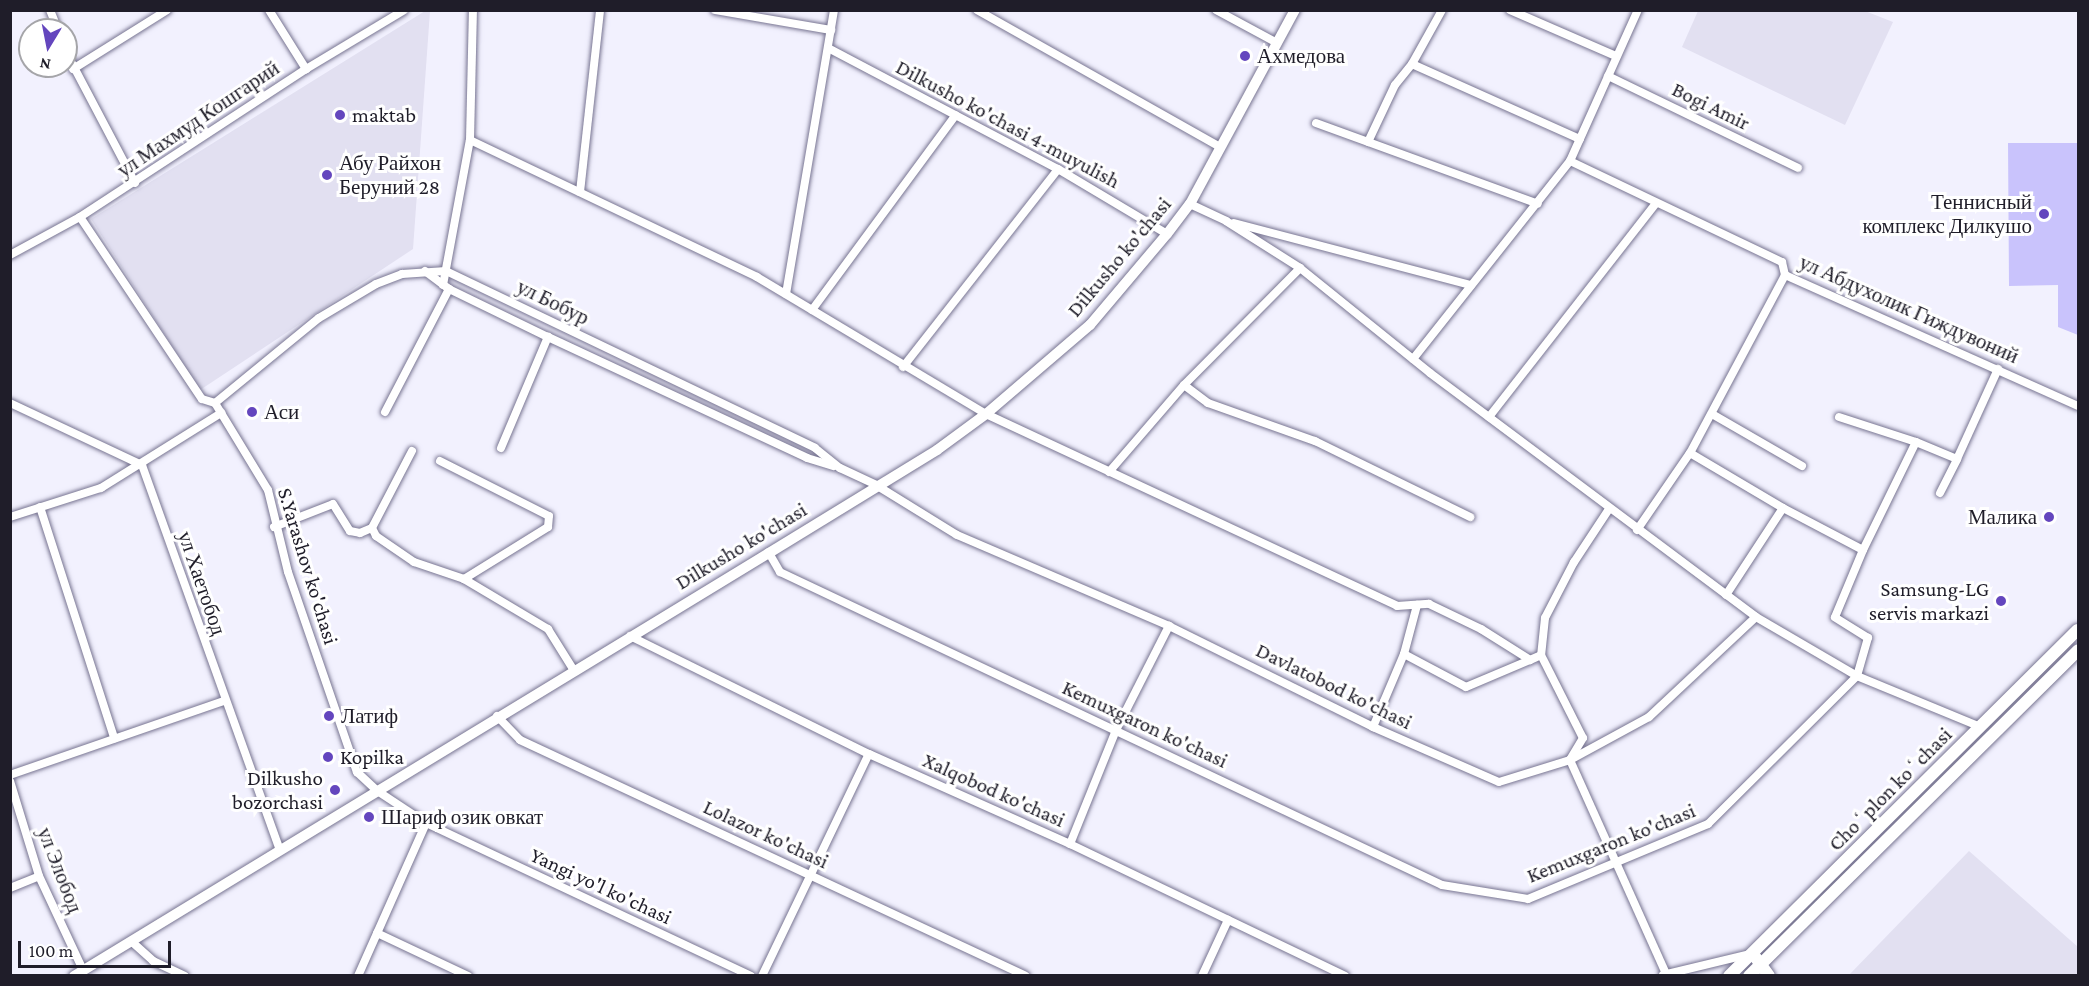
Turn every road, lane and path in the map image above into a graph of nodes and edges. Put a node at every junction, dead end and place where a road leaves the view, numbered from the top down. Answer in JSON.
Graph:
{"nodes":[{"id":1,"x":167,"y":10,"type":"edge"},
{"id":2,"x":269,"y":10,"type":"edge"},
{"id":3,"x":404,"y":10,"type":"edge"},
{"id":4,"x":473,"y":10,"type":"edge"},
{"id":5,"x":600,"y":10,"type":"edge"},
{"id":6,"x":715,"y":10,"type":"edge"},
{"id":7,"x":834,"y":10,"type":"edge"},
{"id":8,"x":977,"y":10,"type":"edge"},
{"id":9,"x":1216,"y":10,"type":"edge"},
{"id":10,"x":1295,"y":10,"type":"edge"},
{"id":11,"x":1442,"y":10,"type":"edge"},
{"id":12,"x":1510,"y":10,"type":"edge"},
{"id":13,"x":1540,"y":10,"type":"edge"},
{"id":14,"x":1638,"y":10,"type":"edge"},
{"id":15,"x":1535,"y":21,"type":"junction"},
{"id":16,"x":831,"y":30,"type":"junction"},
{"id":17,"x":1277,"y":43,"type":"junction"},
{"id":18,"x":830,"y":49,"type":"junction"},
{"id":19,"x":1616,"y":56,"type":"junction"},
{"id":20,"x":1412,"y":64,"type":"junction"},
{"id":21,"x":78,"y":66,"type":"edge"},
{"id":22,"x":306,"y":69,"type":"junction"},
{"id":23,"x":1608,"y":76,"type":"junction"},
{"id":24,"x":78,"y":78,"type":"edge"},
{"id":25,"x":956,"y":115,"type":"junction"},
{"id":26,"x":1316,"y":123,"type":"dead end"},
{"id":27,"x":1580,"y":139,"type":"junction"},
{"id":28,"x":470,"y":140,"type":"junction"},
{"id":29,"x":1368,"y":142,"type":"junction"},
{"id":30,"x":1220,"y":147,"type":"junction"},
{"id":31,"x":1570,"y":161,"type":"junction"},
{"id":32,"x":1798,"y":168,"type":"dead end"},
{"id":33,"x":1058,"y":169,"type":"junction"},
{"id":34,"x":135,"y":183,"type":"junction"},
{"id":35,"x":580,"y":192,"type":"junction"},
{"id":36,"x":1656,"y":203,"type":"junction"},
{"id":37,"x":1190,"y":204,"type":"junction"},
{"id":38,"x":1538,"y":204,"type":"junction"},
{"id":39,"x":80,"y":217,"type":"junction"},
{"id":40,"x":1226,"y":221,"type":"junction"},
{"id":41,"x":1167,"y":234,"type":"junction"},
{"id":42,"x":10,"y":255,"type":"edge"},
{"id":43,"x":1300,"y":268,"type":"junction"},
{"id":44,"x":425,"y":271,"type":"junction"},
{"id":45,"x":446,"y":271,"type":"junction"},
{"id":46,"x":1785,"y":275,"type":"junction"},
{"id":47,"x":1471,"y":285,"type":"junction"},
{"id":48,"x":446,"y":287,"type":"junction"},
{"id":49,"x":786,"y":294,"type":"junction"},
{"id":50,"x":812,"y":310,"type":"junction"},
{"id":51,"x":548,"y":337,"type":"junction"},
{"id":52,"x":1413,"y":359,"type":"junction"},
{"id":53,"x":903,"y":367,"type":"junction"},
{"id":54,"x":1998,"y":369,"type":"junction"},
{"id":55,"x":1184,"y":385,"type":"junction"},
{"id":56,"x":10,"y":403,"type":"edge"},
{"id":57,"x":215,"y":403,"type":"junction"},
{"id":58,"x":2079,"y":406,"type":"edge"},
{"id":59,"x":385,"y":412,"type":"dead end"},
{"id":60,"x":221,"y":413,"type":"junction"},
{"id":61,"x":986,"y":414,"type":"junction"},
{"id":62,"x":1712,"y":414,"type":"junction"},
{"id":63,"x":1489,"y":417,"type":"junction"},
{"id":64,"x":1839,"y":417,"type":"dead end"},
{"id":65,"x":1916,"y":442,"type":"junction"},
{"id":66,"x":501,"y":448,"type":"dead end"},
{"id":67,"x":412,"y":451,"type":"dead end"},
{"id":68,"x":1690,"y":453,"type":"junction"},
{"id":69,"x":1957,"y":459,"type":"junction"},
{"id":70,"x":440,"y":461,"type":"dead end"},
{"id":71,"x":142,"y":465,"type":"junction"},
{"id":72,"x":1802,"y":466,"type":"dead end"},
{"id":73,"x":840,"y":468,"type":"junction"},
{"id":74,"x":1109,"y":472,"type":"junction"},
{"id":75,"x":876,"y":485,"type":"junction"},
{"id":76,"x":1940,"y":493,"type":"dead end"},
{"id":77,"x":40,"y":507,"type":"junction"},
{"id":78,"x":1783,"y":508,"type":"junction"},
{"id":79,"x":1609,"y":509,"type":"junction"},
{"id":80,"x":10,"y":517,"type":"edge"},
{"id":81,"x":1470,"y":517,"type":"dead end"},
{"id":82,"x":274,"y":526,"type":"junction"},
{"id":83,"x":372,"y":528,"type":"junction"},
{"id":84,"x":1637,"y":530,"type":"junction"},
{"id":85,"x":1863,"y":550,"type":"junction"},
{"id":86,"x":769,"y":553,"type":"junction"},
{"id":87,"x":464,"y":579,"type":"junction"},
{"id":88,"x":1726,"y":595,"type":"junction"},
{"id":89,"x":1417,"y":605,"type":"junction"},
{"id":90,"x":1756,"y":617,"type":"junction"},
{"id":91,"x":1169,"y":626,"type":"junction"},
{"id":92,"x":2079,"y":630,"type":"edge"},
{"id":93,"x":630,"y":636,"type":"junction"},
{"id":94,"x":2079,"y":650,"type":"edge"},
{"id":95,"x":1404,"y":654,"type":"junction"},
{"id":96,"x":1542,"y":655,"type":"junction"},
{"id":97,"x":1530,"y":660,"type":"junction"},
{"id":98,"x":573,"y":669,"type":"junction"},
{"id":99,"x":1857,"y":676,"type":"junction"},
{"id":100,"x":224,"y":701,"type":"junction"},
{"id":101,"x":497,"y":716,"type":"junction"},
{"id":102,"x":1373,"y":727,"type":"junction"},
{"id":103,"x":1981,"y":727,"type":"junction"},
{"id":104,"x":1116,"y":730,"type":"junction"},
{"id":105,"x":114,"y":738,"type":"junction"},
{"id":106,"x":869,"y":754,"type":"junction"},
{"id":107,"x":1570,"y":760,"type":"junction"},
{"id":108,"x":10,"y":775,"type":"edge"},
{"id":109,"x":10,"y":781,"type":"edge"},
{"id":110,"x":376,"y":790,"type":"junction"},
{"id":111,"x":426,"y":823,"type":"junction"},
{"id":112,"x":1070,"y":844,"type":"junction"},
{"id":113,"x":279,"y":848,"type":"junction"},
{"id":114,"x":1618,"y":862,"type":"junction"},
{"id":115,"x":811,"y":875,"type":"junction"},
{"id":116,"x":39,"y":876,"type":"junction"},
{"id":117,"x":10,"y":888,"type":"edge"},
{"id":118,"x":1228,"y":920,"type":"junction"},
{"id":119,"x":377,"y":933,"type":"junction"},
{"id":120,"x":131,"y":941,"type":"junction"},
{"id":121,"x":1750,"y":954,"type":"junction"},
{"id":122,"x":1761,"y":961,"type":"junction"},
{"id":123,"x":79,"y":973,"type":"edge"},
{"id":124,"x":185,"y":975,"type":"edge"},
{"id":125,"x":358,"y":975,"type":"edge"},
{"id":126,"x":468,"y":975,"type":"edge"},
{"id":127,"x":751,"y":975,"type":"edge"},
{"id":128,"x":762,"y":975,"type":"edge"},
{"id":129,"x":1026,"y":975,"type":"edge"},
{"id":130,"x":1202,"y":975,"type":"edge"},
{"id":131,"x":1345,"y":975,"type":"edge"},
{"id":132,"x":1665,"y":975,"type":"edge"},
{"id":133,"x":1729,"y":975,"type":"edge"},
{"id":134,"x":1749,"y":975,"type":"edge"},
{"id":135,"x":1769,"y":975,"type":"edge"}],
"edges":[{"from":1,"to":21,"type":"street"},
{"from":2,"to":22,"type":"street"},
{"from":3,"to":22,"type":"street","name":"ул Махмуд Кошгарий"},
{"from":4,"to":28,"type":"street"},
{"from":5,"to":35,"type":"street"},
{"from":6,"to":16,"type":"street"},
{"from":7,"to":16,"type":"street"},
{"from":8,"to":30,"type":"street"},
{"from":9,"to":17,"type":"street"},
{"from":10,"to":17,"type":"street","name":"Dilkusho ko'chasi"},
{"from":11,"to":20,"type":"street"},
{"from":12,"to":15,"type":"street"},
{"from":13,"to":15,"type":"street"},
{"from":14,"to":19,"type":"street"},
{"from":15,"to":19,"type":"street"},
{"from":16,"to":18,"type":"street"},
{"from":17,"to":30,"type":"street","name":"Dilkusho ko'chasi"},
{"from":18,"to":25,"type":"street","name":"Dilkusho ko'chasi 4-muyulish"},
{"from":18,"to":49,"type":"street"},
{"from":19,"to":23,"type":"street"},
{"from":20,"to":27,"type":"street"},
{"from":20,"to":29,"type":"street"},
{"from":22,"to":34,"type":"street","name":"ул Махмуд Кошгарий"},
{"from":23,"to":27,"type":"street"},
{"from":23,"to":32,"type":"street"},
{"from":24,"to":34,"type":"street"},
{"from":25,"to":33,"type":"street","name":"Dilkusho ko'chasi 4-muyulish"},
{"from":25,"to":50,"type":"street"},
{"from":26,"to":29,"type":"street"},
{"from":27,"to":31,"type":"street"},
{"from":28,"to":35,"type":"street"},
{"from":28,"to":45,"type":"street"},
{"from":29,"to":38,"type":"street"},
{"from":30,"to":37,"type":"street","name":"Dilkusho ko'chasi"},
{"from":31,"to":36,"type":"street","name":"ул Абдухолик Гиждувоний"},
{"from":31,"to":38,"type":"street"},
{"from":33,"to":41,"type":"street","name":"Dilkusho ko'chasi 4-muyulish"},
{"from":33,"to":53,"type":"street"},
{"from":34,"to":39,"type":"street","name":"ул Махмуд Кошгарий"},
{"from":35,"to":49,"type":"street"},
{"from":36,"to":46,"type":"street","name":"ул Абдухолик Гиждувоний"},
{"from":36,"to":63,"type":"street"},
{"from":37,"to":40,"type":"street"},
{"from":37,"to":41,"type":"street","name":"Dilkusho ko'chasi"},
{"from":38,"to":47,"type":"street"},
{"from":39,"to":42,"type":"street","name":"ул Махмуд Кошгарий"},
{"from":39,"to":57,"type":"street","name":"S.Yarashov ko'chasi"},
{"from":40,"to":43,"type":"street"},
{"from":40,"to":47,"type":"street"},
{"from":41,"to":61,"type":"street","name":"Dilkusho ko'chasi"},
{"from":43,"to":52,"type":"street"},
{"from":43,"to":55,"type":"street"},
{"from":44,"to":45,"type":"street"},
{"from":44,"to":48,"type":"street"},
{"from":44,"to":57,"type":"street"},
{"from":45,"to":48,"type":"street"},
{"from":45,"to":73,"type":"street","name":"ул Бобур"},
{"from":46,"to":54,"type":"street","name":"ул Абдухолик Гиждувоний"},
{"from":46,"to":62,"type":"street"},
{"from":47,"to":52,"type":"street"},
{"from":48,"to":51,"type":"street"},
{"from":48,"to":59,"type":"street"},
{"from":49,"to":50,"type":"street"},
{"from":50,"to":53,"type":"street"},
{"from":51,"to":66,"type":"street"},
{"from":51,"to":73,"type":"street"},
{"from":52,"to":63,"type":"street"},
{"from":53,"to":61,"type":"street"},
{"from":54,"to":58,"type":"street","name":"ул Абдухолик Гиждувоний"},
{"from":54,"to":69,"type":"street"},
{"from":55,"to":74,"type":"street"},
{"from":55,"to":81,"type":"street"},
{"from":56,"to":71,"type":"street"},
{"from":57,"to":60,"type":"street","name":"S.Yarashov ko'chasi"},
{"from":60,"to":71,"type":"street"},
{"from":60,"to":82,"type":"street","name":"S.Yarashov ko'chasi"},
{"from":61,"to":74,"type":"street"},
{"from":61,"to":75,"type":"street","name":"Dilkusho ko'chasi"},
{"from":62,"to":68,"type":"street"},
{"from":62,"to":72,"type":"street"},
{"from":63,"to":79,"type":"street"},
{"from":64,"to":65,"type":"street"},
{"from":65,"to":69,"type":"street"},
{"from":65,"to":85,"type":"street","name":"Kemuxgaron ko'chasi"},
{"from":67,"to":83,"type":"street"},
{"from":68,"to":78,"type":"street"},
{"from":68,"to":84,"type":"street"},
{"from":69,"to":76,"type":"street"},
{"from":70,"to":87,"type":"street"},
{"from":71,"to":77,"type":"street"},
{"from":71,"to":100,"type":"street","name":"ул Хаетобод"},
{"from":73,"to":75,"type":"street","name":"ул Бобур"},
{"from":74,"to":89,"type":"street"},
{"from":75,"to":86,"type":"street","name":"Dilkusho ko'chasi"},
{"from":75,"to":91,"type":"street","name":"Davlatobod ko'chasi"},
{"from":77,"to":80,"type":"street"},
{"from":77,"to":105,"type":"street"},
{"from":78,"to":85,"type":"street"},
{"from":78,"to":88,"type":"street"},
{"from":79,"to":84,"type":"street"},
{"from":79,"to":96,"type":"street"},
{"from":82,"to":83,"type":"street"},
{"from":82,"to":110,"type":"street","name":"S.Yarashov ko'chasi"},
{"from":83,"to":87,"type":"street"},
{"from":84,"to":88,"type":"street"},
{"from":85,"to":99,"type":"street","name":"Kemuxgaron ko'chasi"},
{"from":86,"to":93,"type":"street","name":"Dilkusho ko'chasi"},
{"from":86,"to":104,"type":"street","name":"Kemuxgaron ko'chasi"},
{"from":87,"to":98,"type":"street"},
{"from":88,"to":90,"type":"street"},
{"from":89,"to":95,"type":"street"},
{"from":89,"to":97,"type":"street"},
{"from":90,"to":99,"type":"street"},
{"from":90,"to":107,"type":"street","name":"Davlatobod ko'chasi"},
{"from":91,"to":102,"type":"street","name":"Davlatobod ko'chasi"},
{"from":91,"to":104,"type":"street"},
{"from":92,"to":103,"type":"main road","name":"Choʻplon koʻchasi"},
{"from":93,"to":98,"type":"street","name":"Dilkusho ko'chasi"},
{"from":93,"to":106,"type":"street","name":"Xalqobod ko'chasi"},
{"from":94,"to":122,"type":"main road","name":"Choʻplon koʻchasi"},
{"from":95,"to":97,"type":"street"},
{"from":95,"to":102,"type":"street"},
{"from":96,"to":97,"type":"street"},
{"from":96,"to":107,"type":"street"},
{"from":98,"to":101,"type":"street","name":"Dilkusho ko'chasi"},
{"from":99,"to":103,"type":"street"},
{"from":99,"to":114,"type":"street","name":"Kemuxgaron ko'chasi"},
{"from":100,"to":105,"type":"street"},
{"from":100,"to":113,"type":"street","name":"ул Хаетобод"},
{"from":101,"to":110,"type":"street","name":"Dilkusho ko'chasi"},
{"from":101,"to":115,"type":"street","name":"Lolazor ko'chasi"},
{"from":102,"to":107,"type":"street","name":"Davlatobod ko'chasi"},
{"from":103,"to":121,"type":"main road","name":"Choʻplon koʻchasi"},
{"from":104,"to":112,"type":"street"},
{"from":104,"to":114,"type":"street","name":"Kemuxgaron ko'chasi"},
{"from":105,"to":108,"type":"street"},
{"from":106,"to":112,"type":"street","name":"Xalqobod ko'chasi"},
{"from":106,"to":115,"type":"street"},
{"from":107,"to":114,"type":"street"},
{"from":109,"to":116,"type":"street","name":"ул Элобод"},
{"from":110,"to":111,"type":"street","name":"Yangi yo'l ko'chasi"},
{"from":110,"to":113,"type":"street","name":"Dilkusho ko'chasi"},
{"from":111,"to":119,"type":"street"},
{"from":111,"to":127,"type":"street","name":"Yangi yo'l ko'chasi"},
{"from":112,"to":118,"type":"street","name":"Xalqobod ko'chasi"},
{"from":113,"to":120,"type":"street","name":"Dilkusho ko'chasi"},
{"from":114,"to":132,"type":"street"},
{"from":115,"to":128,"type":"street"},
{"from":115,"to":129,"type":"street","name":"Lolazor ko'chasi"},
{"from":116,"to":117,"type":"street"},
{"from":116,"to":123,"type":"street","name":"ул Элобод"},
{"from":118,"to":130,"type":"street"},
{"from":118,"to":131,"type":"street","name":"Xalqobod ko'chasi"},
{"from":119,"to":125,"type":"street"},
{"from":119,"to":126,"type":"street"},
{"from":120,"to":123,"type":"street","name":"Dilkusho ko'chasi"},
{"from":120,"to":124,"type":"street"},
{"from":121,"to":122,"type":"main road"},
{"from":121,"to":132,"type":"street"},
{"from":121,"to":133,"type":"main road","name":"Choʻplon koʻchasi"},
{"from":122,"to":134,"type":"main road","name":"Choʻplon koʻchasi"},
{"from":122,"to":135,"type":"main road"}]}
